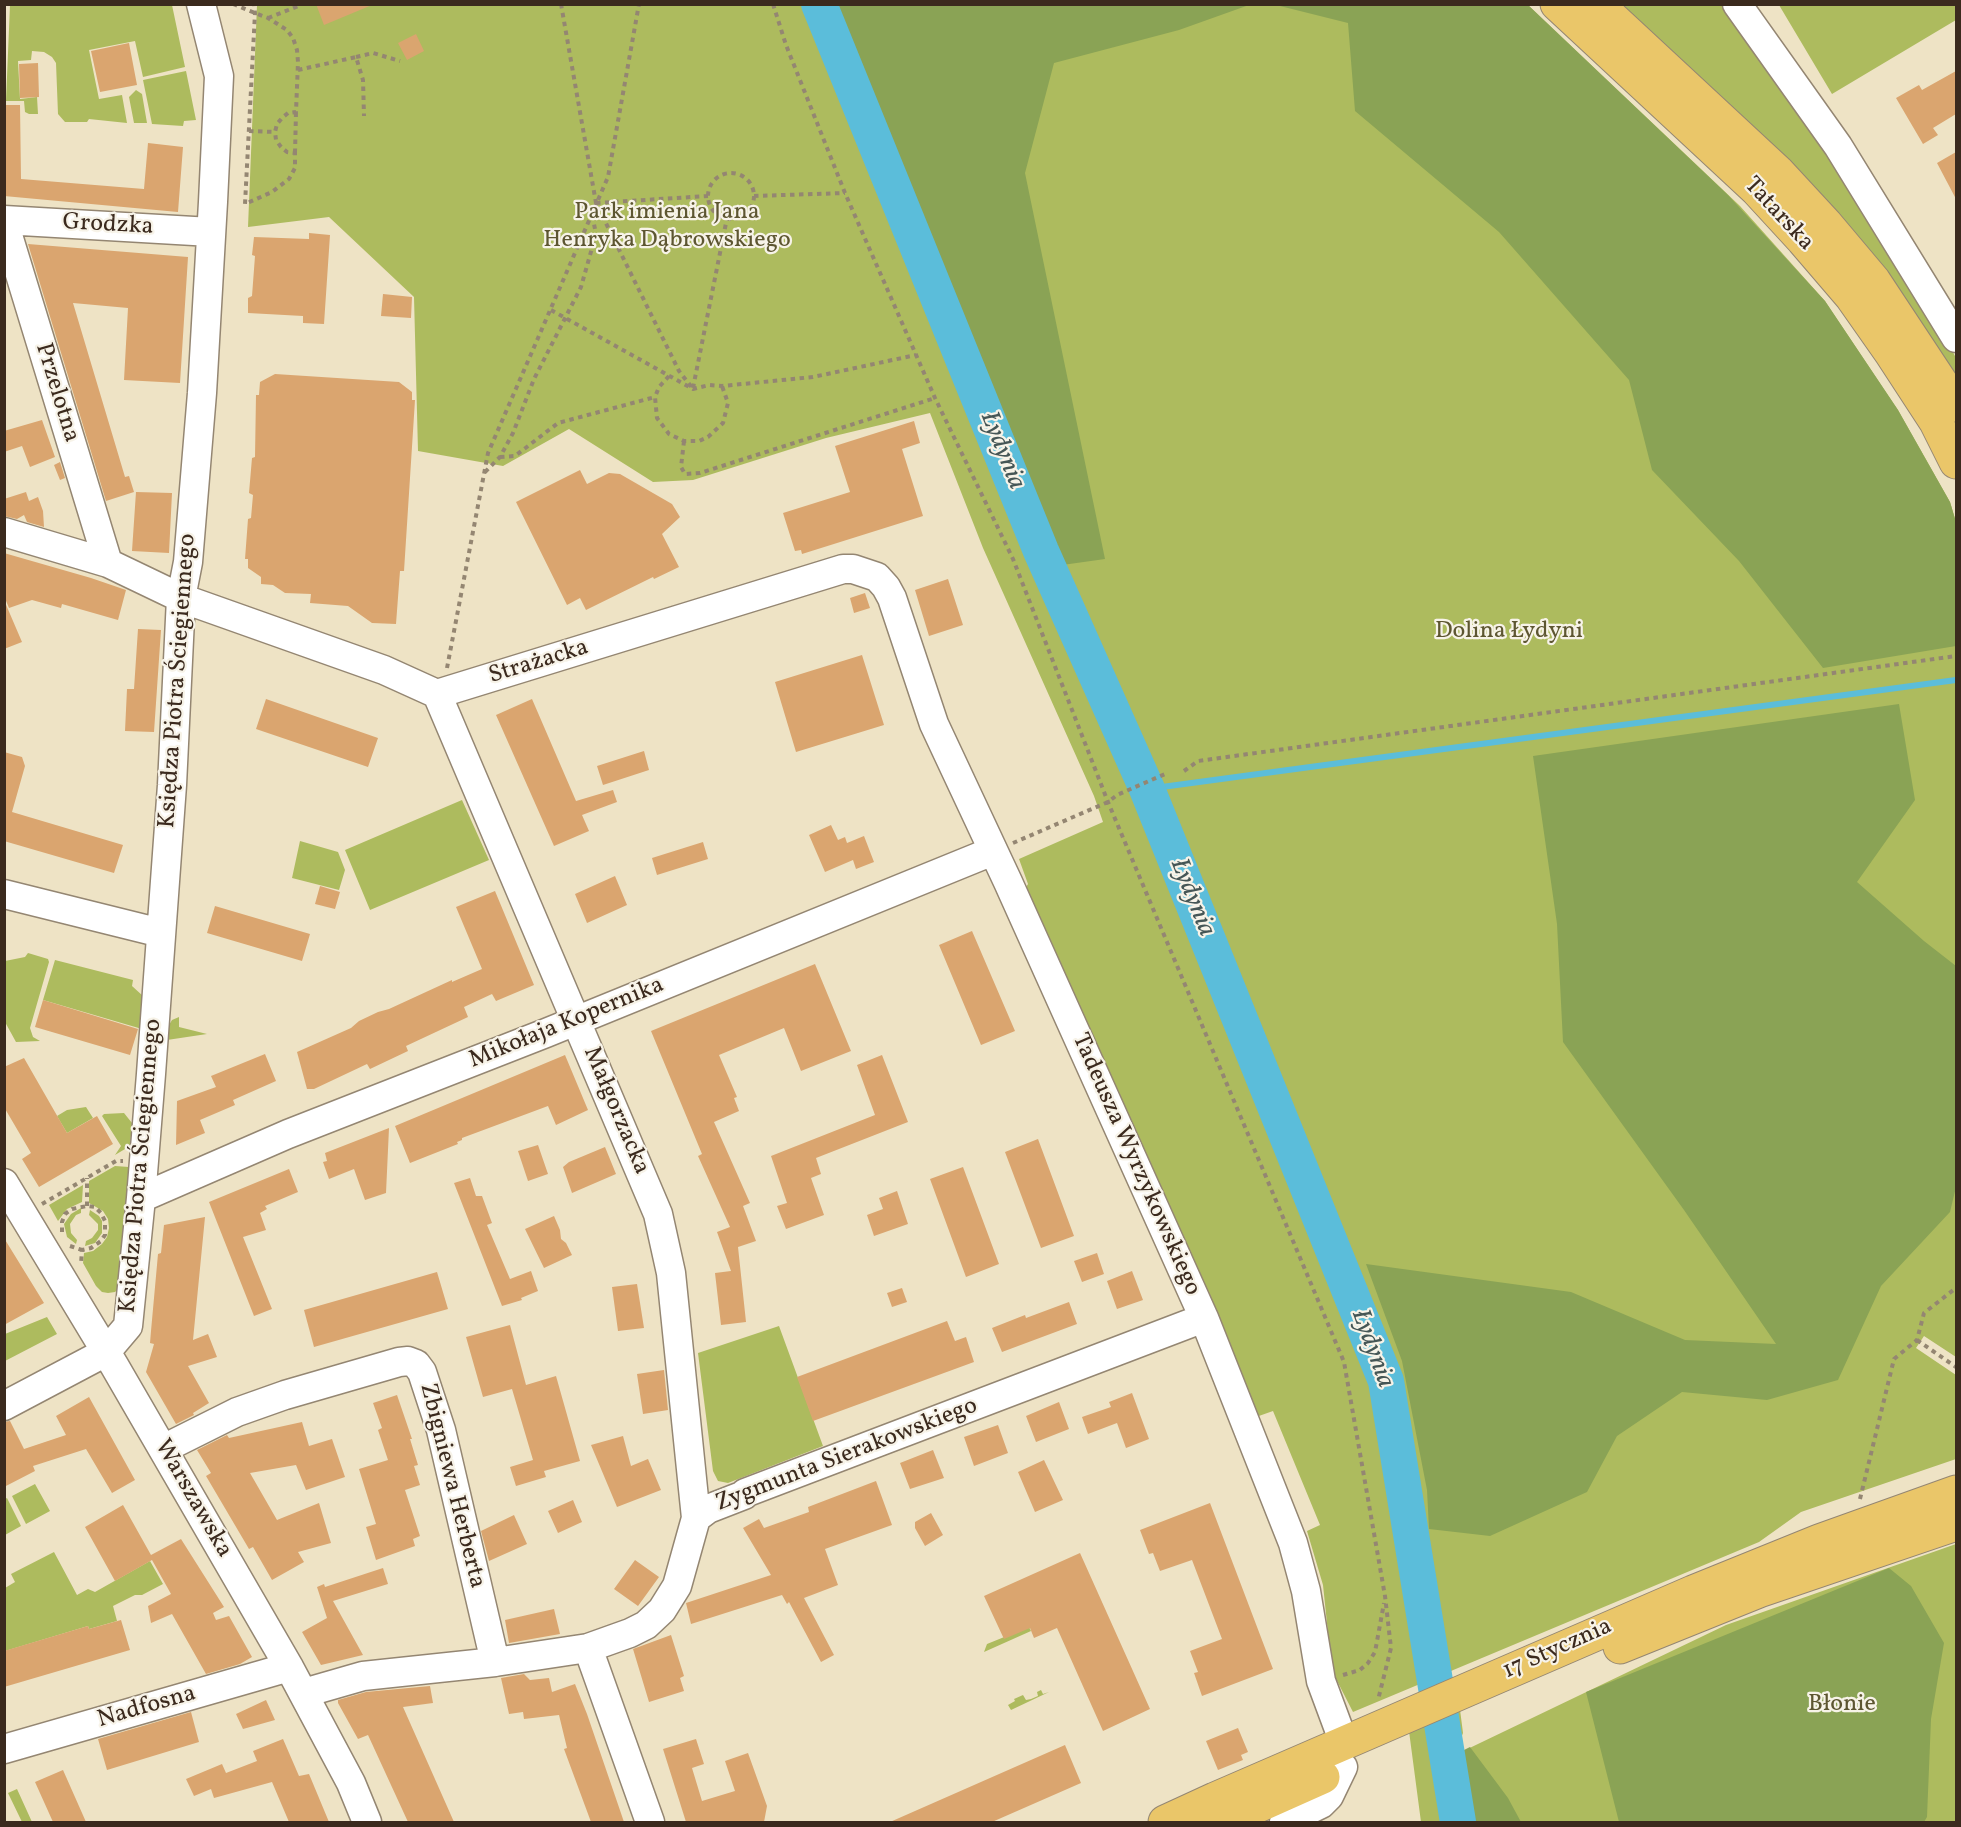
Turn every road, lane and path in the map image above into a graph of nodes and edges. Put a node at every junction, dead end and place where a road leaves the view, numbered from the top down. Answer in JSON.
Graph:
{"nodes":[{"id":1,"x":201,"y":4,"type":"edge"},
{"id":2,"x":233,"y":4,"type":"edge"},
{"id":3,"x":254,"y":4,"type":"edge"},
{"id":4,"x":561,"y":4,"type":"edge"},
{"id":5,"x":639,"y":4,"type":"edge"},
{"id":6,"x":773,"y":4,"type":"edge"},
{"id":7,"x":1557,"y":4,"type":"edge"},
{"id":8,"x":1597,"y":4,"type":"edge"},
{"id":9,"x":1737,"y":4,"type":"edge"},
{"id":10,"x":301,"y":5,"type":"edge"},
{"id":11,"x":255,"y":14,"type":"junction"},
{"id":12,"x":268,"y":18,"type":"junction"},
{"id":13,"x":357,"y":57,"type":"junction"},
{"id":14,"x":400,"y":61,"type":"dead end"},
{"id":15,"x":298,"y":70,"type":"junction"},
{"id":16,"x":296,"y":112,"type":"junction"},
{"id":17,"x":364,"y":117,"type":"dead end"},
{"id":18,"x":249,"y":131,"type":"junction"},
{"id":19,"x":275,"y":132,"type":"junction"},
{"id":20,"x":295,"y":153,"type":"junction"},
{"id":21,"x":845,"y":193,"type":"junction"},
{"id":22,"x":708,"y":196,"type":"junction"},
{"id":23,"x":754,"y":196,"type":"junction"},
{"id":24,"x":596,"y":203,"type":"junction"},
{"id":25,"x":727,"y":218,"type":"junction"},
{"id":26,"x":4,"y":221,"type":"edge"},
{"id":27,"x":211,"y":232,"type":"junction"},
{"id":28,"x":550,"y":310,"type":"junction"},
{"id":29,"x":566,"y":318,"type":"junction"},
{"id":30,"x":1956,"y":338,"type":"edge"},
{"id":31,"x":916,"y":355,"type":"junction"},
{"id":32,"x":669,"y":376,"type":"junction"},
{"id":33,"x":722,"y":386,"type":"junction"},
{"id":34,"x":693,"y":389,"type":"junction"},
{"id":35,"x":655,"y":397,"type":"junction"},
{"id":36,"x":935,"y":398,"type":"junction"},
{"id":37,"x":1956,"y":405,"type":"edge"},
{"id":38,"x":684,"y":441,"type":"junction"},
{"id":39,"x":500,"y":457,"type":"junction"},
{"id":40,"x":1956,"y":462,"type":"edge"},
{"id":41,"x":484,"y":474,"type":"junction"},
{"id":42,"x":4,"y":532,"type":"edge"},
{"id":43,"x":108,"y":562,"type":"junction"},
{"id":44,"x":181,"y":598,"type":"junction"},
{"id":45,"x":892,"y":598,"type":"joint"},
{"id":46,"x":1956,"y":656,"type":"edge"},
{"id":47,"x":436,"y":694,"type":"junction"},
{"id":48,"x":1184,"y":771,"type":"dead end"},
{"id":49,"x":1165,"y":774,"type":"dead end"},
{"id":50,"x":1108,"y":802,"type":"junction"},
{"id":51,"x":993,"y":851,"type":"junction"},
{"id":52,"x":4,"y":894,"type":"edge"},
{"id":53,"x":161,"y":933,"type":"junction"},
{"id":54,"x":577,"y":1020,"type":"junction"},
{"id":55,"x":116,"y":1161,"type":"dead end"},
{"id":56,"x":87,"y":1178,"type":"junction"},
{"id":57,"x":4,"y":1183,"type":"edge"},
{"id":58,"x":141,"y":1198,"type":"junction"},
{"id":59,"x":87,"y":1206,"type":"junction"},
{"id":60,"x":24,"y":1214,"type":"junction"},
{"id":61,"x":82,"y":1250,"type":"junction"},
{"id":62,"x":1956,"y":1288,"type":"edge"},
{"id":63,"x":77,"y":1304,"type":"junction"},
{"id":64,"x":1204,"y":1318,"type":"junction"},
{"id":65,"x":1917,"y":1340,"type":"junction"},
{"id":66,"x":106,"y":1352,"type":"junction"},
{"id":67,"x":1956,"y":1367,"type":"edge"},
{"id":68,"x":4,"y":1406,"type":"edge"},
{"id":69,"x":175,"y":1443,"type":"junction"},
{"id":70,"x":1956,"y":1492,"type":"edge"},
{"id":71,"x":1859,"y":1502,"type":"dead end"},
{"id":72,"x":696,"y":1518,"type":"junction"},
{"id":73,"x":1956,"y":1524,"type":"edge"},
{"id":74,"x":1385,"y":1596,"type":"junction"},
{"id":75,"x":588,"y":1648,"type":"junction"},
{"id":76,"x":495,"y":1662,"type":"junction"},
{"id":77,"x":289,"y":1666,"type":"junction"},
{"id":78,"x":1321,"y":1681,"type":"junction"},
{"id":79,"x":304,"y":1694,"type":"junction"},
{"id":80,"x":1482,"y":1694,"type":"junction"},
{"id":81,"x":1388,"y":1720,"type":"junction"},
{"id":82,"x":4,"y":1749,"type":"edge"},
{"id":83,"x":1343,"y":1755,"type":"junction"},
{"id":84,"x":367,"y":1822,"type":"edge"},
{"id":85,"x":650,"y":1822,"type":"edge"},
{"id":86,"x":1164,"y":1822,"type":"edge"},
{"id":87,"x":1222,"y":1822,"type":"edge"},
{"id":88,"x":1284,"y":1822,"type":"edge"}],
"edges":[{"from":1,"to":27,"type":"street","name":"Księdza Piotra Ściegiennego"},
{"from":2,"to":11,"type":"path"},
{"from":3,"to":11,"type":"path"},
{"from":4,"to":24,"type":"path"},
{"from":5,"to":24,"type":"path"},
{"from":6,"to":21,"type":"path"},
{"from":7,"to":40,"type":"main road","name":"Tatarska"},
{"from":8,"to":37,"type":"main road","name":"Tatarska"},
{"from":9,"to":30,"type":"street"},
{"from":10,"to":12,"type":"path"},
{"from":11,"to":12,"type":"path"},
{"from":11,"to":18,"type":"path"},
{"from":12,"to":15,"type":"path"},
{"from":13,"to":14,"type":"path"},
{"from":13,"to":15,"type":"path"},
{"from":13,"to":17,"type":"path"},
{"from":15,"to":16,"type":"path"},
{"from":16,"to":19,"type":"path"},
{"from":16,"to":20,"type":"path"},
{"from":18,"to":19,"type":"path"},
{"from":18,"to":20,"type":"path"},
{"from":19,"to":20,"type":"path"},
{"from":21,"to":23,"type":"path"},
{"from":21,"to":31,"type":"path"},
{"from":22,"to":23,"type":"path"},
{"from":22,"to":24,"type":"path"},
{"from":22,"to":25,"type":"path"},
{"from":23,"to":25,"type":"path"},
{"from":24,"to":28,"type":"path"},
{"from":24,"to":29,"type":"path"},
{"from":24,"to":34,"type":"path"},
{"from":25,"to":34,"type":"path"},
{"from":26,"to":27,"type":"street","name":"Grodzka"},
{"from":26,"to":43,"type":"street","name":"Przelotna"},
{"from":27,"to":44,"type":"street","name":"Księdza Piotra Ściegiennego"},
{"from":28,"to":29,"type":"path"},
{"from":28,"to":41,"type":"path"},
{"from":29,"to":32,"type":"path"},
{"from":29,"to":39,"type":"path"},
{"from":31,"to":33,"type":"path"},
{"from":31,"to":36,"type":"path"},
{"from":32,"to":34,"type":"path"},
{"from":32,"to":35,"type":"path"},
{"from":33,"to":34,"type":"path"},
{"from":33,"to":38,"type":"path"},
{"from":35,"to":38,"type":"path"},
{"from":35,"to":39,"type":"path"},
{"from":36,"to":38,"type":"path"},
{"from":36,"to":50,"type":"path"},
{"from":39,"to":41,"type":"path"},
{"from":41,"to":47,"type":"path"},
{"from":42,"to":43,"type":"street"},
{"from":43,"to":44,"type":"street"},
{"from":44,"to":47,"type":"street"},
{"from":44,"to":53,"type":"street","name":"Księdza Piotra Ściegiennego"},
{"from":45,"to":47,"type":"street","name":"Strażacka"},
{"from":45,"to":51,"type":"street","name":"Tadeusza Wyrzykowskiego"},
{"from":46,"to":48,"type":"path"},
{"from":47,"to":54,"type":"street","name":"Małgorzacka"},
{"from":49,"to":50,"type":"path"},
{"from":50,"to":51,"type":"path"},
{"from":50,"to":74,"type":"path"},
{"from":51,"to":54,"type":"street","name":"Mikołaja Kopernika"},
{"from":51,"to":64,"type":"street","name":"Tadeusza Wyrzykowskiego"},
{"from":52,"to":53,"type":"street"},
{"from":53,"to":58,"type":"street","name":"Księdza Piotra Ściegiennego"},
{"from":54,"to":58,"type":"street","name":"Mikołaja Kopernika"},
{"from":54,"to":72,"type":"street","name":"Małgorzacka"},
{"from":55,"to":56,"type":"path"},
{"from":56,"to":59,"type":"path"},
{"from":56,"to":60,"type":"path"},
{"from":57,"to":60,"type":"street","name":"Warszawska"},
{"from":58,"to":66,"type":"street","name":"Księdza Piotra Ściegiennego"},
{"from":59,"to":61,"type":"path"},
{"from":59,"to":61,"type":"path"},
{"from":60,"to":63,"type":"street","name":"Warszawska"},
{"from":61,"to":63,"type":"path"},
{"from":62,"to":65,"type":"path"},
{"from":63,"to":66,"type":"street","name":"Warszawska"},
{"from":64,"to":72,"type":"street","name":"Zygmunta Sierakowskiego"},
{"from":64,"to":78,"type":"street","name":"Tadeusza Wyrzykowskiego"},
{"from":65,"to":67,"type":"path"},
{"from":65,"to":71,"type":"path"},
{"from":66,"to":68,"type":"street"},
{"from":66,"to":69,"type":"street","name":"Warszawska"},
{"from":69,"to":76,"type":"street","name":"Zbigniewa Herberta"},
{"from":69,"to":77,"type":"street","name":"Warszawska"},
{"from":70,"to":80,"type":"main road","name":"17 Stycznia"},
{"from":72,"to":75,"type":"street","name":"Zygmunta Sierakowskiego"},
{"from":73,"to":80,"type":"main road","name":"17 Stycznia"},
{"from":74,"to":78,"type":"path"},
{"from":74,"to":81,"type":"path"},
{"from":75,"to":76,"type":"street","name":"Zygmunta Sierakowskiego"},
{"from":75,"to":85,"type":"street"},
{"from":76,"to":79,"type":"street","name":"Zygmunta Sierakowskiego"},
{"from":77,"to":79,"type":"street","name":"Warszawska"},
{"from":77,"to":82,"type":"street","name":"Nadfosna"},
{"from":78,"to":83,"type":"street","name":"Tadeusza Wyrzykowskiego"},
{"from":79,"to":84,"type":"street","name":"Warszawska"},
{"from":80,"to":81,"type":"main road","name":"17 Stycznia"},
{"from":81,"to":83,"type":"main road","name":"17 Stycznia"},
{"from":83,"to":86,"type":"main road","name":"17 Stycznia"},
{"from":83,"to":87,"type":"main road","name":"17 Stycznia"},
{"from":83,"to":88,"type":"street"}]}
